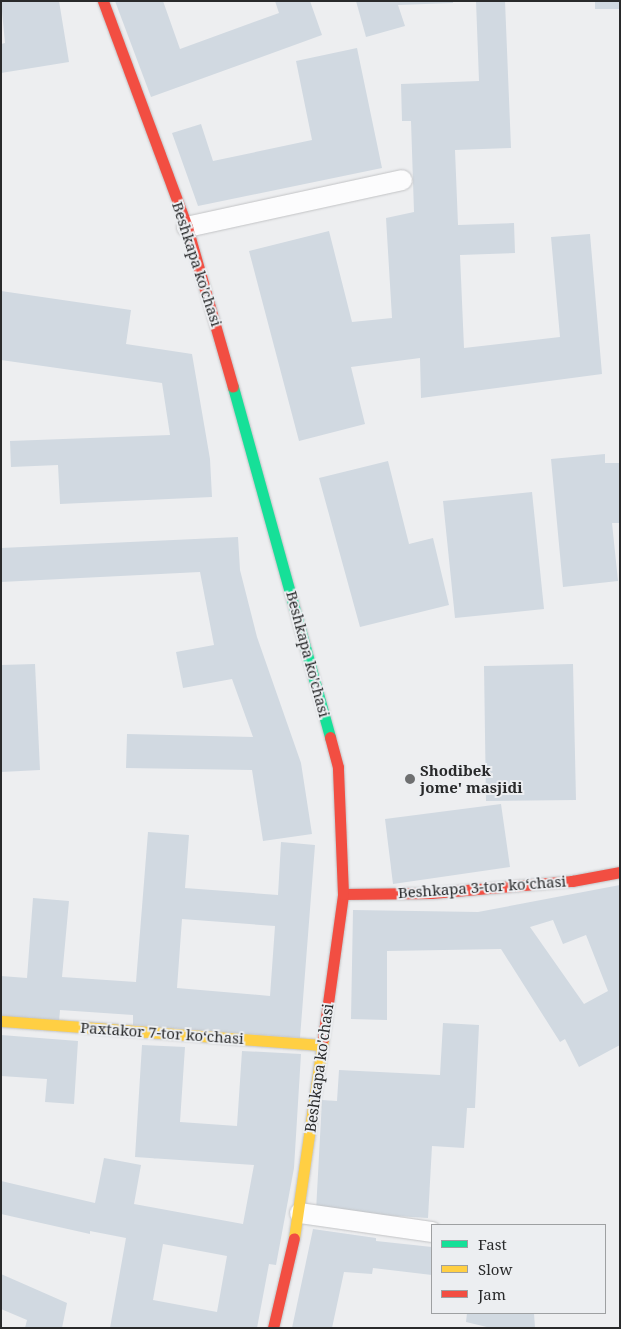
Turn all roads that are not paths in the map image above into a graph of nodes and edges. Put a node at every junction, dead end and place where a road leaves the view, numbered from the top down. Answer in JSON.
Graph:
{"nodes":[{"id":1,"x":103,"y":1,"type":"edge"},
{"id":2,"x":402,"y":180,"type":"dead end"},
{"id":3,"x":187,"y":227,"type":"junction"},
{"id":4,"x":620,"y":872,"type":"edge"},
{"id":5,"x":343,"y":894,"type":"junction"},
{"id":6,"x":1,"y":1022,"type":"edge"},
{"id":7,"x":322,"y":1044,"type":"junction"},
{"id":8,"x":300,"y":1213,"type":"junction"},
{"id":9,"x":431,"y":1232,"type":"edge"},
{"id":10,"x":273,"y":1328,"type":"edge"}],
"edges":[{"from":1,"to":3,"type":"street","name":"Beshkapa ko'chasi"},
{"from":2,"to":3,"type":"lane"},
{"from":3,"to":5,"type":"street","name":"Beshkapa ko'chasi"},
{"from":4,"to":5,"type":"street","name":"Beshkapa 3-tor koʻchasi"},
{"from":5,"to":7,"type":"street","name":"Beshkapa ko'chasi"},
{"from":6,"to":7,"type":"street","name":"Paxtakor 7-tor koʻchasi"},
{"from":7,"to":8,"type":"street","name":"Beshkapa ko'chasi"},
{"from":8,"to":9,"type":"lane"},
{"from":8,"to":10,"type":"street","name":"Beshkapa ko'chasi"}]}
